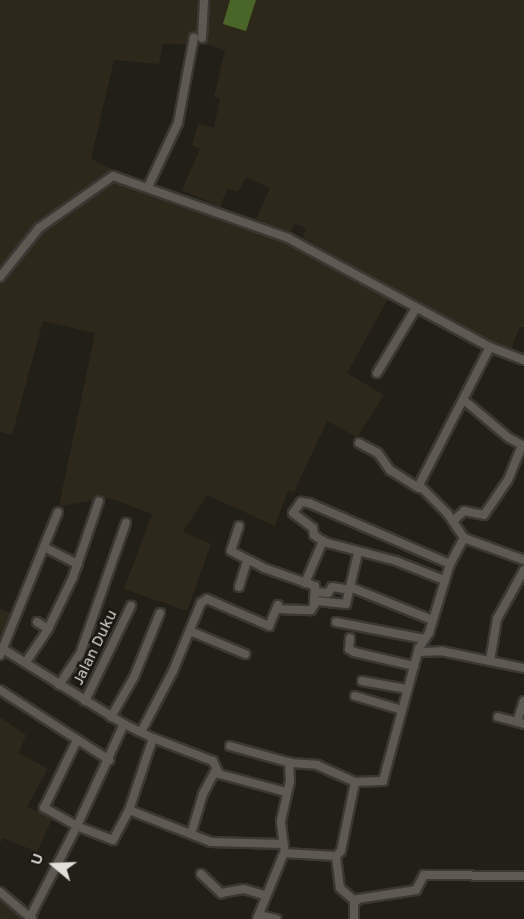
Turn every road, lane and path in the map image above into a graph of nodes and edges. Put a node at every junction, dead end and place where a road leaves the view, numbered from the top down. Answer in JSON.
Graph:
{"nodes":[{"id":1,"x":204,"y":0,"type":"edge"},
{"id":2,"x":148,"y":187,"type":"junction"},
{"id":3,"x":0,"y":277,"type":"edge"},
{"id":4,"x":416,"y":308,"type":"junction"},
{"id":5,"x":490,"y":347,"type":"junction"},
{"id":6,"x":524,"y":360,"type":"edge"},
{"id":7,"x":377,"y":373,"type":"dead end"},
{"id":8,"x":465,"y":400,"type":"junction"},
{"id":9,"x":359,"y":443,"type":"dead end"},
{"id":10,"x":523,"y":445,"type":"edge"},
{"id":11,"x":418,"y":488,"type":"junction"},
{"id":12,"x":99,"y":501,"type":"dead end"},
{"id":13,"x":58,"y":512,"type":"dead end"},
{"id":14,"x":453,"y":521,"type":"junction"},
{"id":15,"x":126,"y":523,"type":"dead end"},
{"id":16,"x":239,"y":526,"type":"dead end"},
{"id":17,"x":464,"y":538,"type":"junction"},
{"id":18,"x":323,"y":541,"type":"junction"},
{"id":19,"x":46,"y":548,"type":"junction"},
{"id":20,"x":358,"y":553,"type":"junction"},
{"id":21,"x":247,"y":560,"type":"junction"},
{"id":22,"x":524,"y":560,"type":"edge"},
{"id":23,"x":78,"y":564,"type":"junction"},
{"id":24,"x":450,"y":564,"type":"junction"},
{"id":25,"x":524,"y":570,"type":"edge"},
{"id":26,"x":444,"y":580,"type":"junction"},
{"id":27,"x":305,"y":583,"type":"junction"},
{"id":28,"x":239,"y":586,"type":"dead end"},
{"id":29,"x":350,"y":588,"type":"junction"},
{"id":30,"x":315,"y":592,"type":"junction"},
{"id":31,"x":315,"y":602,"type":"junction"},
{"id":32,"x":131,"y":606,"type":"dead end"},
{"id":33,"x":160,"y":613,"type":"dead end"},
{"id":34,"x":432,"y":620,"type":"junction"},
{"id":35,"x":37,"y":622,"type":"dead end"},
{"id":36,"x":336,"y":622,"type":"dead end"},
{"id":37,"x":48,"y":630,"type":"junction"},
{"id":38,"x":190,"y":631,"type":"junction"},
{"id":39,"x":350,"y":638,"type":"dead end"},
{"id":40,"x":424,"y":639,"type":"junction"},
{"id":41,"x":1,"y":652,"type":"edge"},
{"id":42,"x":418,"y":652,"type":"junction"},
{"id":43,"x":245,"y":654,"type":"dead end"},
{"id":44,"x":490,"y":661,"type":"junction"},
{"id":45,"x":26,"y":662,"type":"junction"},
{"id":46,"x":414,"y":666,"type":"junction"},
{"id":47,"x":524,"y":668,"type":"edge"},
{"id":48,"x":362,"y":681,"type":"dead end"},
{"id":49,"x":59,"y":685,"type":"junction"},
{"id":50,"x":0,"y":690,"type":"edge"},
{"id":51,"x":407,"y":690,"type":"junction"},
{"id":52,"x":355,"y":696,"type":"dead end"},
{"id":53,"x":85,"y":701,"type":"junction"},
{"id":54,"x":524,"y":701,"type":"edge"},
{"id":55,"x":402,"y":710,"type":"junction"},
{"id":56,"x":111,"y":717,"type":"junction"},
{"id":57,"x":498,"y":717,"type":"dead end"},
{"id":58,"x":521,"y":723,"type":"edge"},
{"id":59,"x":124,"y":724,"type":"junction"},
{"id":60,"x":141,"y":732,"type":"junction"},
{"id":61,"x":153,"y":738,"type":"junction"},
{"id":62,"x":77,"y":740,"type":"junction"},
{"id":63,"x":230,"y":746,"type":"dead end"},
{"id":64,"x":109,"y":760,"type":"junction"},
{"id":65,"x":289,"y":762,"type":"junction"},
{"id":66,"x":216,"y":770,"type":"junction"},
{"id":67,"x":355,"y":782,"type":"junction"},
{"id":68,"x":286,"y":792,"type":"junction"},
{"id":69,"x":129,"y":810,"type":"junction"},
{"id":70,"x":77,"y":826,"type":"junction"},
{"id":71,"x":191,"y":834,"type":"junction"},
{"id":72,"x":284,"y":849,"type":"junction"},
{"id":73,"x":336,"y":856,"type":"junction"},
{"id":74,"x":201,"y":874,"type":"dead end"},
{"id":75,"x":524,"y":876,"type":"edge"},
{"id":76,"x":0,"y":892,"type":"edge"},
{"id":77,"x":264,"y":895,"type":"junction"},
{"id":78,"x":355,"y":901,"type":"junction"},
{"id":79,"x":258,"y":917,"type":"edge"},
{"id":80,"x":31,"y":918,"type":"edge"},
{"id":81,"x":277,"y":919,"type":"edge"},
{"id":82,"x":354,"y":919,"type":"edge"}],
"edges":[{"from":1,"to":2,"type":"street"},
{"from":2,"to":3,"type":"street"},
{"from":2,"to":4,"type":"street"},
{"from":4,"to":5,"type":"street"},
{"from":4,"to":7,"type":"street"},
{"from":5,"to":6,"type":"street"},
{"from":5,"to":8,"type":"street"},
{"from":8,"to":10,"type":"street"},
{"from":8,"to":11,"type":"street"},
{"from":9,"to":11,"type":"street"},
{"from":10,"to":14,"type":"street"},
{"from":11,"to":14,"type":"street"},
{"from":12,"to":23,"type":"street"},
{"from":13,"to":19,"type":"street"},
{"from":14,"to":17,"type":"street"},
{"from":15,"to":49,"type":"street"},
{"from":16,"to":21,"type":"street"},
{"from":17,"to":22,"type":"street"},
{"from":17,"to":24,"type":"street"},
{"from":18,"to":20,"type":"street"},
{"from":18,"to":24,"type":"street"},
{"from":18,"to":27,"type":"street"},
{"from":19,"to":23,"type":"street"},
{"from":19,"to":41,"type":"street"},
{"from":20,"to":26,"type":"street"},
{"from":20,"to":29,"type":"street"},
{"from":21,"to":27,"type":"street"},
{"from":21,"to":28,"type":"street"},
{"from":23,"to":37,"type":"street"},
{"from":24,"to":26,"type":"street"},
{"from":25,"to":44,"type":"street"},
{"from":26,"to":34,"type":"street"},
{"from":27,"to":30,"type":"street"},
{"from":29,"to":30,"type":"street"},
{"from":29,"to":31,"type":"street"},
{"from":29,"to":34,"type":"street"},
{"from":30,"to":31,"type":"street"},
{"from":31,"to":38,"type":"street"},
{"from":32,"to":53,"type":"street","name":"Jalan Duku"},
{"from":33,"to":56,"type":"street"},
{"from":34,"to":40,"type":"street"},
{"from":35,"to":37,"type":"street"},
{"from":36,"to":40,"type":"street"},
{"from":37,"to":45,"type":"street"},
{"from":38,"to":43,"type":"street"},
{"from":38,"to":60,"type":"street"},
{"from":39,"to":46,"type":"street"},
{"from":40,"to":42,"type":"street"},
{"from":41,"to":45,"type":"street"},
{"from":42,"to":44,"type":"street"},
{"from":42,"to":46,"type":"street"},
{"from":44,"to":47,"type":"street"},
{"from":45,"to":49,"type":"street"},
{"from":46,"to":51,"type":"street"},
{"from":48,"to":51,"type":"street"},
{"from":49,"to":53,"type":"street"},
{"from":50,"to":62,"type":"street"},
{"from":51,"to":55,"type":"street"},
{"from":52,"to":55,"type":"street"},
{"from":53,"to":56,"type":"street"},
{"from":54,"to":58,"type":"street"},
{"from":55,"to":67,"type":"street"},
{"from":56,"to":59,"type":"street"},
{"from":57,"to":58,"type":"street"},
{"from":59,"to":60,"type":"street"},
{"from":59,"to":64,"type":"street"},
{"from":60,"to":61,"type":"street"},
{"from":61,"to":66,"type":"street"},
{"from":61,"to":69,"type":"street"},
{"from":62,"to":64,"type":"street"},
{"from":62,"to":70,"type":"street"},
{"from":63,"to":65,"type":"street"},
{"from":64,"to":70,"type":"street"},
{"from":65,"to":67,"type":"street"},
{"from":65,"to":68,"type":"street"},
{"from":66,"to":68,"type":"street"},
{"from":66,"to":71,"type":"street"},
{"from":67,"to":73,"type":"street"},
{"from":68,"to":72,"type":"street"},
{"from":69,"to":70,"type":"street"},
{"from":69,"to":71,"type":"street"},
{"from":70,"to":80,"type":"street"},
{"from":71,"to":72,"type":"street"},
{"from":72,"to":73,"type":"street"},
{"from":72,"to":77,"type":"street"},
{"from":73,"to":78,"type":"street"},
{"from":74,"to":77,"type":"street"},
{"from":75,"to":78,"type":"street"},
{"from":76,"to":80,"type":"street"},
{"from":77,"to":79,"type":"street"},
{"from":78,"to":82,"type":"street"},
{"from":79,"to":81,"type":"street"}]}
